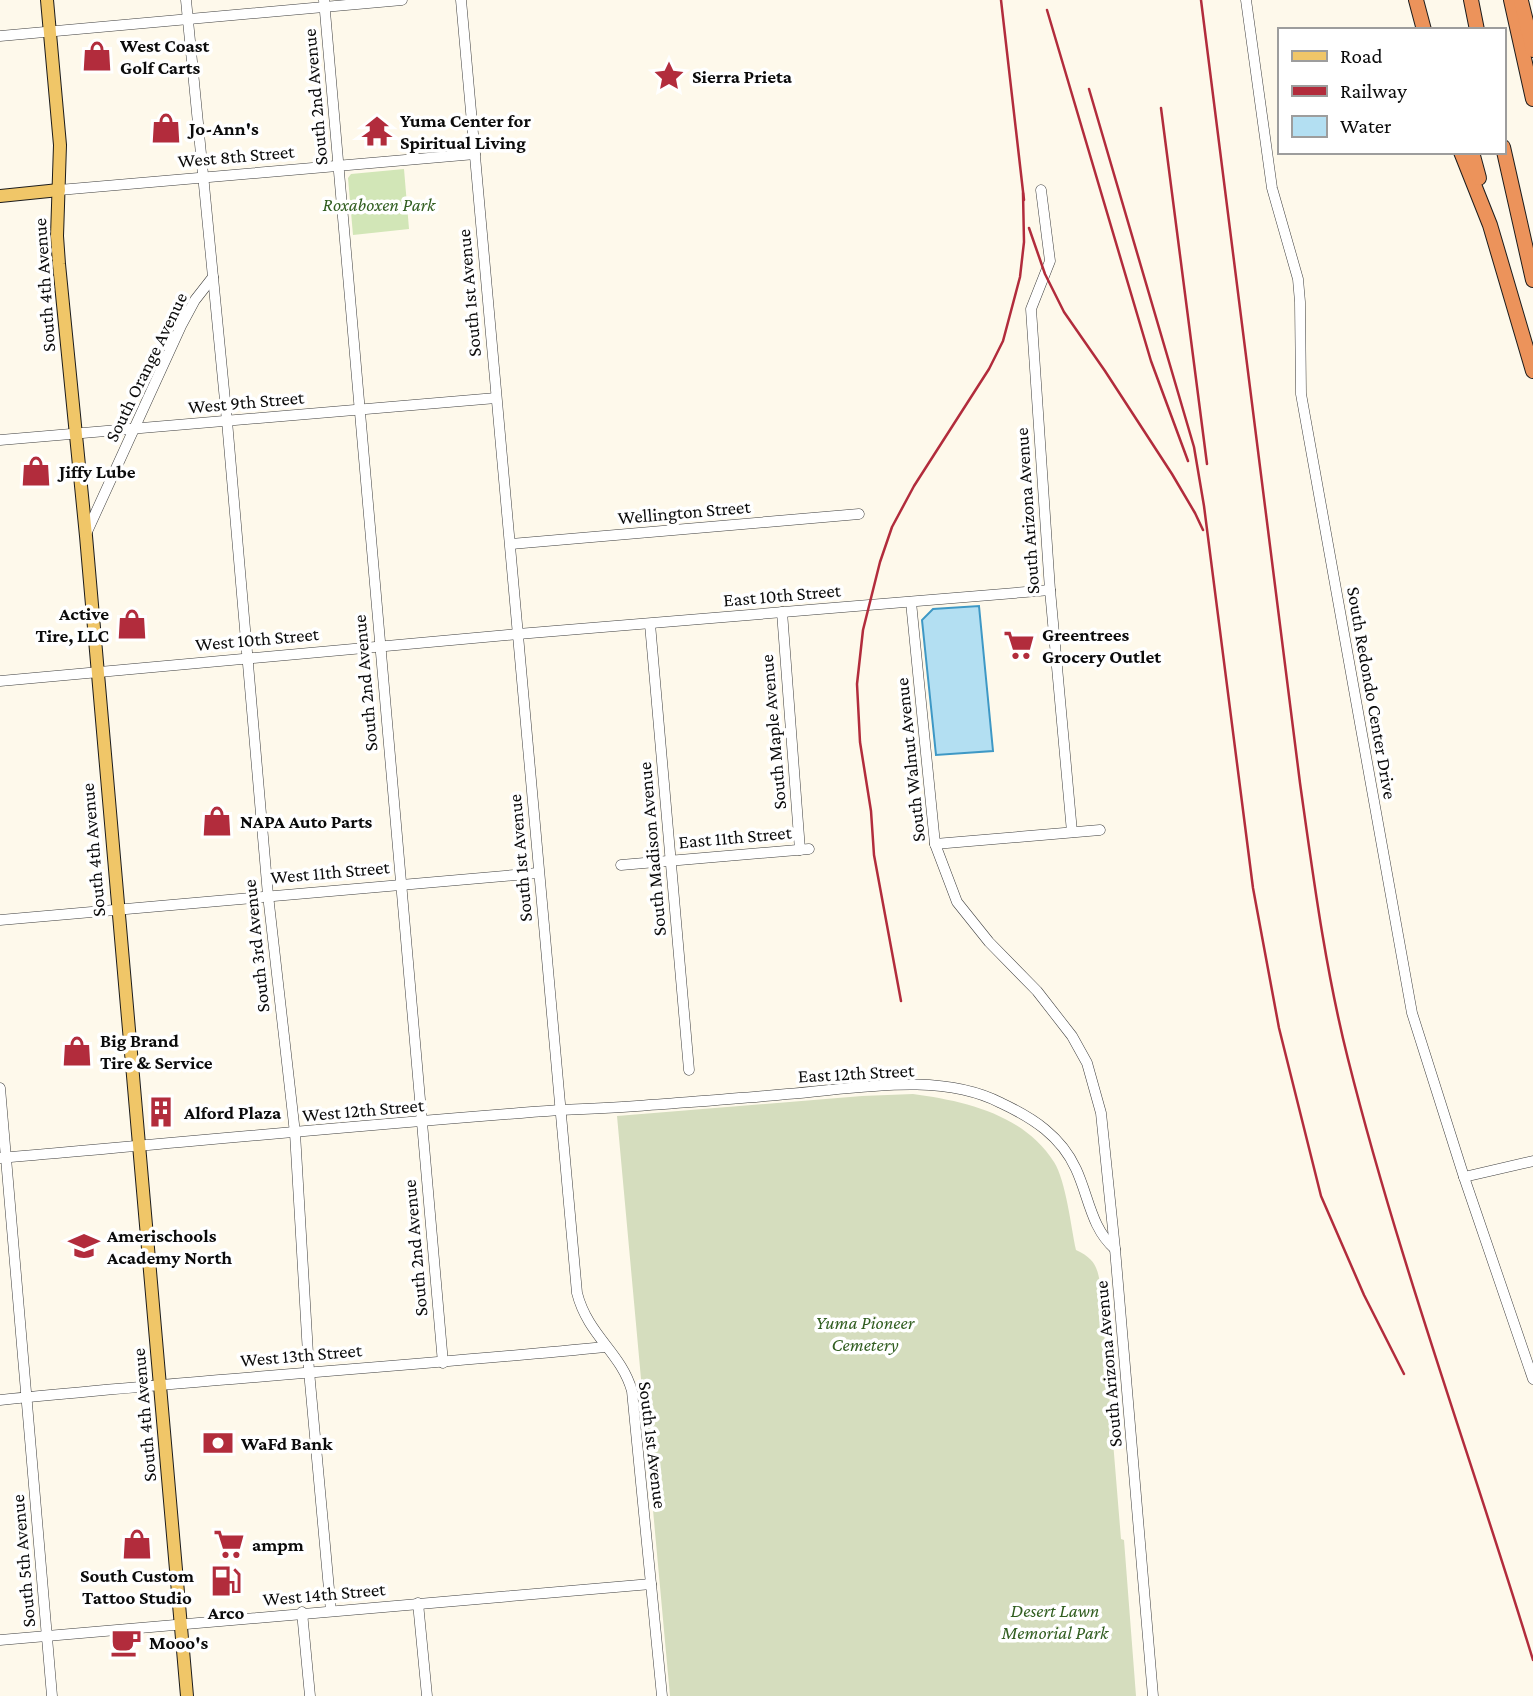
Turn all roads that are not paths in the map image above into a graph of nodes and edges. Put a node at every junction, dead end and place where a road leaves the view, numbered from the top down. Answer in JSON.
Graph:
{"nodes":[{"id":1,"x":47,"y":0,"type":"edge"},
{"id":2,"x":186,"y":0,"type":"edge"},
{"id":3,"x":402,"y":0,"type":"edge"},
{"id":4,"x":461,"y":0,"type":"edge"},
{"id":5,"x":1246,"y":0,"type":"edge"},
{"id":6,"x":1416,"y":0,"type":"edge"},
{"id":7,"x":1471,"y":0,"type":"edge"},
{"id":8,"x":1511,"y":0,"type":"edge"},
{"id":9,"x":1521,"y":0,"type":"edge"},
{"id":10,"x":324,"y":4,"type":"edge"},
{"id":11,"x":188,"y":19,"type":"junction"},
{"id":12,"x":1423,"y":28,"type":"edge"},
{"id":13,"x":1477,"y":28,"type":"edge"},
{"id":14,"x":50,"y":32,"type":"junction"},
{"id":15,"x":0,"y":36,"type":"edge"},
{"id":16,"x":1533,"y":50,"type":"edge"},
{"id":17,"x":1533,"y":99,"type":"edge"},
{"id":18,"x":475,"y":154,"type":"junction"},
{"id":19,"x":1462,"y":154,"type":"edge"},
{"id":20,"x":1472,"y":154,"type":"edge"},
{"id":21,"x":1505,"y":154,"type":"edge"},
{"id":22,"x":338,"y":167,"type":"junction"},
{"id":23,"x":203,"y":178,"type":"junction"},
{"id":24,"x":59,"y":190,"type":"junction"},
{"id":25,"x":1041,"y":190,"type":"dead end"},
{"id":26,"x":0,"y":196,"type":"edge"},
{"id":27,"x":1490,"y":225,"type":"junction"},
{"id":28,"x":213,"y":277,"type":"junction"},
{"id":29,"x":1533,"y":280,"type":"edge"},
{"id":30,"x":1533,"y":371,"type":"edge"},
{"id":31,"x":496,"y":398,"type":"junction"},
{"id":32,"x":360,"y":410,"type":"junction"},
{"id":33,"x":227,"y":421,"type":"junction"},
{"id":34,"x":135,"y":429,"type":"junction"},
{"id":35,"x":76,"y":434,"type":"junction"},
{"id":36,"x":0,"y":440,"type":"edge"},
{"id":37,"x":859,"y":514,"type":"dead end"},
{"id":38,"x":86,"y":536,"type":"junction"},
{"id":39,"x":511,"y":544,"type":"junction"},
{"id":40,"x":1050,"y":590,"type":"junction"},
{"id":41,"x":911,"y":602,"type":"junction"},
{"id":42,"x":782,"y":612,"type":"junction"},
{"id":43,"x":650,"y":624,"type":"junction"},
{"id":44,"x":518,"y":634,"type":"junction"},
{"id":45,"x":379,"y":646,"type":"junction"},
{"id":46,"x":246,"y":657,"type":"junction"},
{"id":47,"x":97,"y":673,"type":"junction"},
{"id":48,"x":0,"y":681,"type":"edge"},
{"id":49,"x":1100,"y":830,"type":"dead end"},
{"id":50,"x":1072,"y":832,"type":"junction"},
{"id":51,"x":935,"y":844,"type":"junction"},
{"id":52,"x":805,"y":849,"type":"joint"},
{"id":53,"x":671,"y":860,"type":"junction"},
{"id":54,"x":621,"y":865,"type":"dead end"},
{"id":55,"x":538,"y":873,"type":"junction"},
{"id":56,"x":400,"y":884,"type":"junction"},
{"id":57,"x":268,"y":895,"type":"junction"},
{"id":58,"x":118,"y":909,"type":"junction"},
{"id":59,"x":0,"y":920,"type":"edge"},
{"id":60,"x":1072,"y":1036,"type":"joint"},
{"id":61,"x":689,"y":1070,"type":"dead end"},
{"id":62,"x":0,"y":1088,"type":"edge"},
{"id":63,"x":561,"y":1110,"type":"junction"},
{"id":64,"x":422,"y":1122,"type":"junction"},
{"id":65,"x":295,"y":1133,"type":"junction"},
{"id":66,"x":139,"y":1146,"type":"junction"},
{"id":67,"x":3,"y":1158,"type":"edge"},
{"id":68,"x":1533,"y":1161,"type":"edge"},
{"id":69,"x":1464,"y":1177,"type":"junction"},
{"id":70,"x":1115,"y":1249,"type":"junction"},
{"id":71,"x":605,"y":1347,"type":"junction"},
{"id":72,"x":443,"y":1363,"type":"junction"},
{"id":73,"x":309,"y":1371,"type":"junction"},
{"id":74,"x":1533,"y":1379,"type":"edge"},
{"id":75,"x":160,"y":1385,"type":"junction"},
{"id":76,"x":27,"y":1397,"type":"junction"},
{"id":77,"x":0,"y":1400,"type":"edge"},
{"id":78,"x":651,"y":1584,"type":"junction"},
{"id":79,"x":418,"y":1603,"type":"junction"},
{"id":80,"x":331,"y":1611,"type":"junction"},
{"id":81,"x":302,"y":1612,"type":"junction"},
{"id":82,"x":181,"y":1625,"type":"junction"},
{"id":83,"x":47,"y":1635,"type":"junction"},
{"id":84,"x":0,"y":1640,"type":"edge"},
{"id":85,"x":52,"y":1696,"type":"edge"},
{"id":86,"x":187,"y":1696,"type":"edge"},
{"id":87,"x":310,"y":1696,"type":"edge"},
{"id":88,"x":426,"y":1696,"type":"edge"},
{"id":89,"x":662,"y":1696,"type":"edge"},
{"id":90,"x":1153,"y":1696,"type":"edge"}],
"edges":[{"from":1,"to":14,"type":"main road","name":"South 4th Avenue"},
{"from":2,"to":11,"type":"street"},
{"from":3,"to":10,"type":"street"},
{"from":4,"to":18,"type":"street","name":"South 1st Avenue"},
{"from":5,"to":69,"type":"street","name":"South Redondo Center Drive"},
{"from":6,"to":12,"type":"highway"},
{"from":7,"to":13,"type":"highway"},
{"from":8,"to":17,"type":"highway"},
{"from":9,"to":16,"type":"highway"},
{"from":10,"to":11,"type":"street"},
{"from":10,"to":22,"type":"street","name":"South 2nd Avenue"},
{"from":11,"to":14,"type":"street"},
{"from":11,"to":23,"type":"street"},
{"from":14,"to":15,"type":"street"},
{"from":14,"to":24,"type":"main road","name":"South 4th Avenue"},
{"from":18,"to":22,"type":"street","name":"West 8th Street"},
{"from":18,"to":31,"type":"street","name":"South 1st Avenue"},
{"from":19,"to":27,"type":"highway"},
{"from":20,"to":27,"type":"highway"},
{"from":21,"to":29,"type":"highway"},
{"from":22,"to":23,"type":"street","name":"West 8th Street"},
{"from":22,"to":32,"type":"street","name":"South 2nd Avenue"},
{"from":23,"to":24,"type":"street","name":"West 8th Street"},
{"from":23,"to":28,"type":"street"},
{"from":24,"to":26,"type":"main road","name":"West 8th Street"},
{"from":24,"to":35,"type":"main road","name":"South 4th Avenue"},
{"from":25,"to":40,"type":"street","name":"South Arizona Avenue"},
{"from":27,"to":30,"type":"highway"},
{"from":28,"to":33,"type":"street","name":"South 3rd Avenue"},
{"from":28,"to":34,"type":"street","name":"South Orange Avenue"},
{"from":31,"to":32,"type":"street","name":"West 9th Street"},
{"from":31,"to":39,"type":"street","name":"South 1st Avenue"},
{"from":32,"to":33,"type":"street","name":"West 9th Street"},
{"from":32,"to":45,"type":"street","name":"South 2nd Avenue"},
{"from":33,"to":34,"type":"street","name":"West 9th Street"},
{"from":33,"to":46,"type":"street","name":"South 3rd Avenue"},
{"from":34,"to":35,"type":"street","name":"West 9th Street"},
{"from":34,"to":38,"type":"street","name":"South Orange Avenue"},
{"from":35,"to":36,"type":"street","name":"West 9th Street"},
{"from":35,"to":38,"type":"main road","name":"South 4th Avenue"},
{"from":37,"to":39,"type":"street","name":"Wellington Street"},
{"from":38,"to":47,"type":"main road","name":"South 4th Avenue"},
{"from":39,"to":44,"type":"street","name":"South 1st Avenue"},
{"from":40,"to":41,"type":"street","name":"East 10th Street"},
{"from":40,"to":50,"type":"street","name":"South Arizona Avenue"},
{"from":41,"to":42,"type":"street","name":"East 10th Street"},
{"from":41,"to":51,"type":"street","name":"South Walnut Avenue"},
{"from":42,"to":43,"type":"street","name":"East 10th Street"},
{"from":42,"to":52,"type":"street","name":"South Maple Avenue"},
{"from":43,"to":44,"type":"street","name":"East 10th Street"},
{"from":43,"to":53,"type":"street","name":"South Madison Avenue"},
{"from":44,"to":45,"type":"street","name":"West 10th Street"},
{"from":44,"to":55,"type":"street","name":"South 1st Avenue"},
{"from":45,"to":46,"type":"street","name":"West 10th Street"},
{"from":45,"to":56,"type":"street","name":"South 2nd Avenue"},
{"from":46,"to":47,"type":"street","name":"West 10th Street"},
{"from":46,"to":57,"type":"street","name":"South 3rd Avenue"},
{"from":47,"to":48,"type":"street","name":"West 10th Street"},
{"from":47,"to":58,"type":"main road","name":"South 4th Avenue"},
{"from":49,"to":50,"type":"street"},
{"from":50,"to":51,"type":"street"},
{"from":51,"to":60,"type":"street","name":"South Walnut Avenue"},
{"from":52,"to":53,"type":"street","name":"East 11th Street"},
{"from":53,"to":54,"type":"street","name":"East 11th Street"},
{"from":53,"to":61,"type":"street","name":"South Madison Avenue"},
{"from":55,"to":56,"type":"street","name":"West 11th Street"},
{"from":55,"to":63,"type":"street","name":"South 1st Avenue"},
{"from":56,"to":57,"type":"street","name":"West 11th Street"},
{"from":56,"to":64,"type":"street","name":"South 2nd Avenue"},
{"from":57,"to":58,"type":"street","name":"West 11th Street"},
{"from":57,"to":65,"type":"street","name":"South 3rd Avenue"},
{"from":58,"to":59,"type":"street","name":"West 11th Street"},
{"from":58,"to":66,"type":"main road","name":"South 4th Avenue"},
{"from":60,"to":70,"type":"street","name":"South Arizona Avenue"},
{"from":62,"to":67,"type":"street","name":"South 5th Avenue"},
{"from":63,"to":64,"type":"street","name":"West 12th Street"},
{"from":63,"to":70,"type":"street","name":"East 12th Street"},
{"from":63,"to":71,"type":"street","name":"South 1st Avenue"},
{"from":64,"to":65,"type":"street","name":"West 12th Street"},
{"from":64,"to":72,"type":"street","name":"South 2nd Avenue"},
{"from":65,"to":66,"type":"street","name":"West 12th Street"},
{"from":65,"to":73,"type":"street","name":"South 3rd Avenue"},
{"from":66,"to":67,"type":"street","name":"West 12th Street"},
{"from":66,"to":75,"type":"main road","name":"South 4th Avenue"},
{"from":67,"to":76,"type":"street","name":"South 5th Avenue"},
{"from":68,"to":69,"type":"street"},
{"from":69,"to":74,"type":"street","name":"South Redondo Center Drive"},
{"from":70,"to":90,"type":"street","name":"South Arizona Avenue"},
{"from":71,"to":72,"type":"street","name":"West 13th Street"},
{"from":71,"to":78,"type":"street","name":"South 1st Avenue"},
{"from":72,"to":73,"type":"street","name":"West 13th Street"},
{"from":73,"to":75,"type":"street","name":"West 13th Street"},
{"from":73,"to":80,"type":"street","name":"South 3rd Avenue"},
{"from":75,"to":76,"type":"street","name":"West 13th Street"},
{"from":75,"to":82,"type":"main road","name":"South 4th Avenue"},
{"from":76,"to":77,"type":"street","name":"West 13th Street"},
{"from":76,"to":83,"type":"street","name":"South 5th Avenue"},
{"from":78,"to":79,"type":"street","name":"West 14th Street"},
{"from":78,"to":89,"type":"street","name":"South 1st Avenue"},
{"from":79,"to":80,"type":"street","name":"West 14th Street"},
{"from":79,"to":88,"type":"street"},
{"from":80,"to":81,"type":"street","name":"West 14th Street"},
{"from":81,"to":82,"type":"street","name":"West 14th Street"},
{"from":81,"to":87,"type":"street"},
{"from":82,"to":83,"type":"street","name":"West 14th Street"},
{"from":82,"to":86,"type":"main road","name":"South 4th Avenue"},
{"from":83,"to":84,"type":"street","name":"West 14th Street"},
{"from":83,"to":85,"type":"street","name":"South 5th Avenue"}]}
